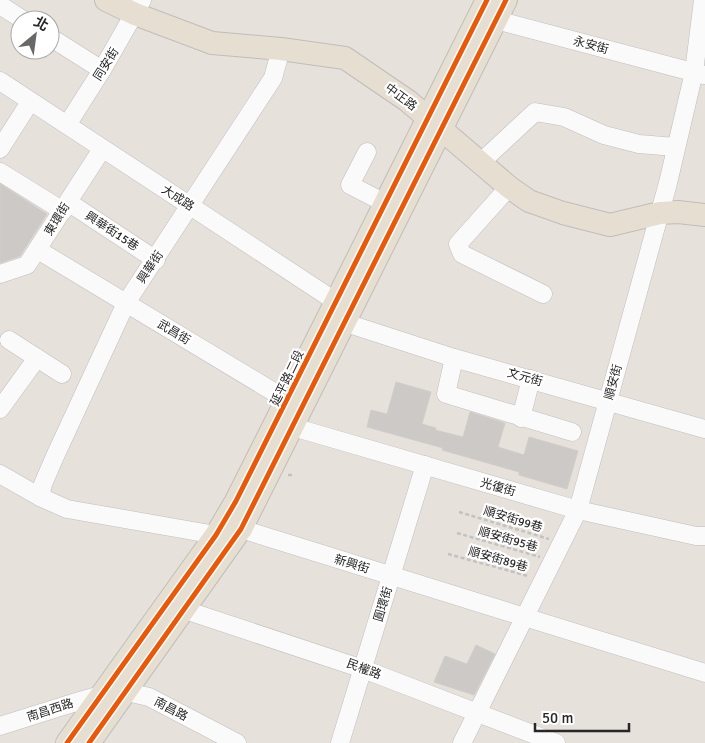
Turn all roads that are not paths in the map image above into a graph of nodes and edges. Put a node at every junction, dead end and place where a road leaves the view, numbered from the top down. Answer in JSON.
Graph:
{"nodes":[{"id":1,"x":106,"y":0,"type":"edge"},
{"id":2,"x":506,"y":0,"type":"edge"},
{"id":3,"x":703,"y":0,"type":"edge"},
{"id":4,"x":487,"y":6,"type":"edge"},
{"id":5,"x":138,"y":7,"type":"edge"},
{"id":6,"x":60,"y":43,"type":"edge"},
{"id":7,"x":281,"y":49,"type":"junction"},
{"id":8,"x":102,"y":70,"type":"junction"},
{"id":9,"x":699,"y":74,"type":"edge"},
{"id":10,"x":0,"y":82,"type":"edge"},
{"id":11,"x":30,"y":102,"type":"junction"},
{"id":12,"x":435,"y":123,"type":"junction"},
{"id":13,"x":66,"y":125,"type":"junction"},
{"id":14,"x":675,"y":147,"type":"junction"},
{"id":15,"x":0,"y":149,"type":"edge"},
{"id":16,"x":102,"y":149,"type":"junction"},
{"id":17,"x":367,"y":152,"type":"dead end"},
{"id":18,"x":480,"y":163,"type":"junction"},
{"id":19,"x":0,"y":172,"type":"edge"},
{"id":20,"x":509,"y":187,"type":"junction"},
{"id":21,"x":385,"y":203,"type":"junction"},
{"id":22,"x":191,"y":206,"type":"junction"},
{"id":23,"x":65,"y":207,"type":"junction"},
{"id":24,"x":660,"y":213,"type":"junction"},
{"id":25,"x":705,"y":215,"type":"edge"},
{"id":26,"x":38,"y":250,"type":"junction"},
{"id":27,"x":156,"y":260,"type":"junction"},
{"id":28,"x":0,"y":274,"type":"edge"},
{"id":29,"x":542,"y":294,"type":"dead end"},
{"id":30,"x":335,"y":301,"type":"junction"},
{"id":31,"x":126,"y":303,"type":"junction"},
{"id":32,"x":346,"y":323,"type":"junction"},
{"id":33,"x":9,"y":340,"type":"dead end"},
{"id":34,"x":36,"y":358,"type":"junction"},
{"id":35,"x":454,"y":358,"type":"junction"},
{"id":36,"x":62,"y":374,"type":"dead end"},
{"id":37,"x":531,"y":379,"type":"junction"},
{"id":38,"x":287,"y":400,"type":"junction"},
{"id":39,"x":607,"y":402,"type":"junction"},
{"id":40,"x":0,"y":409,"type":"edge"},
{"id":41,"x":521,"y":418,"type":"junction"},
{"id":42,"x":294,"y":427,"type":"junction"},
{"id":43,"x":705,"y":429,"type":"edge"},
{"id":44,"x":572,"y":432,"type":"dead end"},
{"id":45,"x":425,"y":465,"type":"junction"},
{"id":46,"x":0,"y":474,"type":"edge"},
{"id":47,"x":40,"y":497,"type":"junction"},
{"id":48,"x":578,"y":510,"type":"junction"},
{"id":49,"x":241,"y":529,"type":"junction"},
{"id":50,"x":216,"y":535,"type":"junction"},
{"id":51,"x":705,"y":536,"type":"edge"},
{"id":52,"x":391,"y":576,"type":"junction"},
{"id":53,"x":178,"y":604,"type":"junction"},
{"id":54,"x":527,"y":616,"type":"junction"},
{"id":55,"x":363,"y":668,"type":"junction"},
{"id":56,"x":705,"y":673,"type":"edge"},
{"id":57,"x":126,"y":692,"type":"junction"},
{"id":58,"x":101,"y":695,"type":"junction"},
{"id":59,"x":478,"y":712,"type":"junction"},
{"id":60,"x":0,"y":726,"type":"edge"},
{"id":61,"x":68,"y":743,"type":"edge"},
{"id":62,"x":89,"y":743,"type":"edge"},
{"id":63,"x":236,"y":743,"type":"edge"},
{"id":64,"x":340,"y":743,"type":"edge"},
{"id":65,"x":462,"y":743,"type":"edge"},
{"id":66,"x":556,"y":743,"type":"edge"}],
"edges":[{"from":1,"to":5,"type":"main road","name":"中正路"},
{"from":2,"to":4,"type":"main road","name":"延平路二段"},
{"from":3,"to":9,"type":"street","name":"順安街"},
{"from":4,"to":9,"type":"street","name":"永安街"},
{"from":4,"to":12,"type":"main road","name":"延平路二段"},
{"from":5,"to":7,"type":"main road","name":"中正路"},
{"from":5,"to":8,"type":"street","name":"同安街"},
{"from":6,"to":8,"type":"street"},
{"from":7,"to":12,"type":"main road","name":"中正路"},
{"from":7,"to":22,"type":"street","name":"興華街"},
{"from":8,"to":13,"type":"street","name":"同安街"},
{"from":9,"to":14,"type":"street","name":"順安街"},
{"from":10,"to":11,"type":"street","name":"大成路"},
{"from":11,"to":13,"type":"street","name":"大成路"},
{"from":11,"to":15,"type":"street"},
{"from":12,"to":18,"type":"main road","name":"中正路"},
{"from":12,"to":21,"type":"main road","name":"延平路二段"},
{"from":12,"to":32,"type":"main road","name":"延平路二段"},
{"from":13,"to":16,"type":"street","name":"大成路"},
{"from":14,"to":18,"type":"street"},
{"from":14,"to":24,"type":"street","name":"順安街"},
{"from":16,"to":22,"type":"street","name":"大成路"},
{"from":16,"to":23,"type":"street","name":"東環街"},
{"from":17,"to":21,"type":"street"},
{"from":18,"to":20,"type":"main road","name":"中正路"},
{"from":19,"to":23,"type":"street","name":"興華街15巷"},
{"from":20,"to":24,"type":"main road","name":"中正路"},
{"from":20,"to":29,"type":"street"},
{"from":21,"to":30,"type":"main road","name":"延平路二段"},
{"from":22,"to":27,"type":"street","name":"興華街"},
{"from":22,"to":30,"type":"street","name":"大成路"},
{"from":23,"to":26,"type":"street","name":"東環街"},
{"from":23,"to":27,"type":"street","name":"興華街15巷"},
{"from":24,"to":25,"type":"main road","name":"中正路"},
{"from":24,"to":39,"type":"street","name":"順安街"},
{"from":26,"to":28,"type":"street","name":"東環街"},
{"from":26,"to":31,"type":"street","name":"武昌街"},
{"from":27,"to":31,"type":"street","name":"興華街"},
{"from":30,"to":32,"type":"street"},
{"from":30,"to":38,"type":"main road","name":"延平路二段"},
{"from":31,"to":38,"type":"street","name":"武昌街"},
{"from":31,"to":47,"type":"street","name":"興華街"},
{"from":32,"to":35,"type":"street","name":"文元街"},
{"from":32,"to":42,"type":"main road","name":"延平路二段"},
{"from":33,"to":34,"type":"street"},
{"from":34,"to":36,"type":"street"},
{"from":34,"to":40,"type":"street"},
{"from":35,"to":37,"type":"street","name":"文元街"},
{"from":35,"to":41,"type":"street"},
{"from":37,"to":39,"type":"street","name":"文元街"},
{"from":37,"to":41,"type":"street"},
{"from":38,"to":42,"type":"street"},
{"from":38,"to":50,"type":"main road","name":"延平路二段"},
{"from":39,"to":43,"type":"street","name":"文元街"},
{"from":39,"to":48,"type":"street","name":"順安街"},
{"from":41,"to":44,"type":"street"},
{"from":42,"to":45,"type":"street","name":"光復街"},
{"from":42,"to":49,"type":"main road","name":"延平路二段"},
{"from":45,"to":48,"type":"street","name":"光復街"},
{"from":45,"to":52,"type":"street","name":"圓環街"},
{"from":46,"to":47,"type":"street"},
{"from":47,"to":50,"type":"street"},
{"from":48,"to":51,"type":"street","name":"光復街"},
{"from":48,"to":54,"type":"street","name":"順安街"},
{"from":49,"to":50,"type":"street"},
{"from":49,"to":52,"type":"street","name":"新興街"},
{"from":49,"to":53,"type":"main road","name":"延平路二段"},
{"from":50,"to":53,"type":"main road","name":"延平路二段"},
{"from":52,"to":54,"type":"street","name":"新興街"},
{"from":52,"to":55,"type":"street","name":"圓環街"},
{"from":53,"to":55,"type":"street","name":"民權路"},
{"from":53,"to":57,"type":"main road","name":"延平路二段"},
{"from":53,"to":58,"type":"main road","name":"延平路二段"},
{"from":54,"to":56,"type":"street","name":"新興街"},
{"from":54,"to":59,"type":"street","name":"順安街"},
{"from":55,"to":59,"type":"street","name":"民權路"},
{"from":55,"to":64,"type":"street","name":"圓環街"},
{"from":57,"to":58,"type":"street","name":"南昌路"},
{"from":57,"to":62,"type":"main road","name":"延平路二段"},
{"from":57,"to":63,"type":"street","name":"南昌路"},
{"from":58,"to":60,"type":"street","name":"南昌西路"},
{"from":58,"to":61,"type":"main road","name":"延平路二段"},
{"from":59,"to":65,"type":"street","name":"順安街"},
{"from":59,"to":66,"type":"street","name":"民權路"}]}
